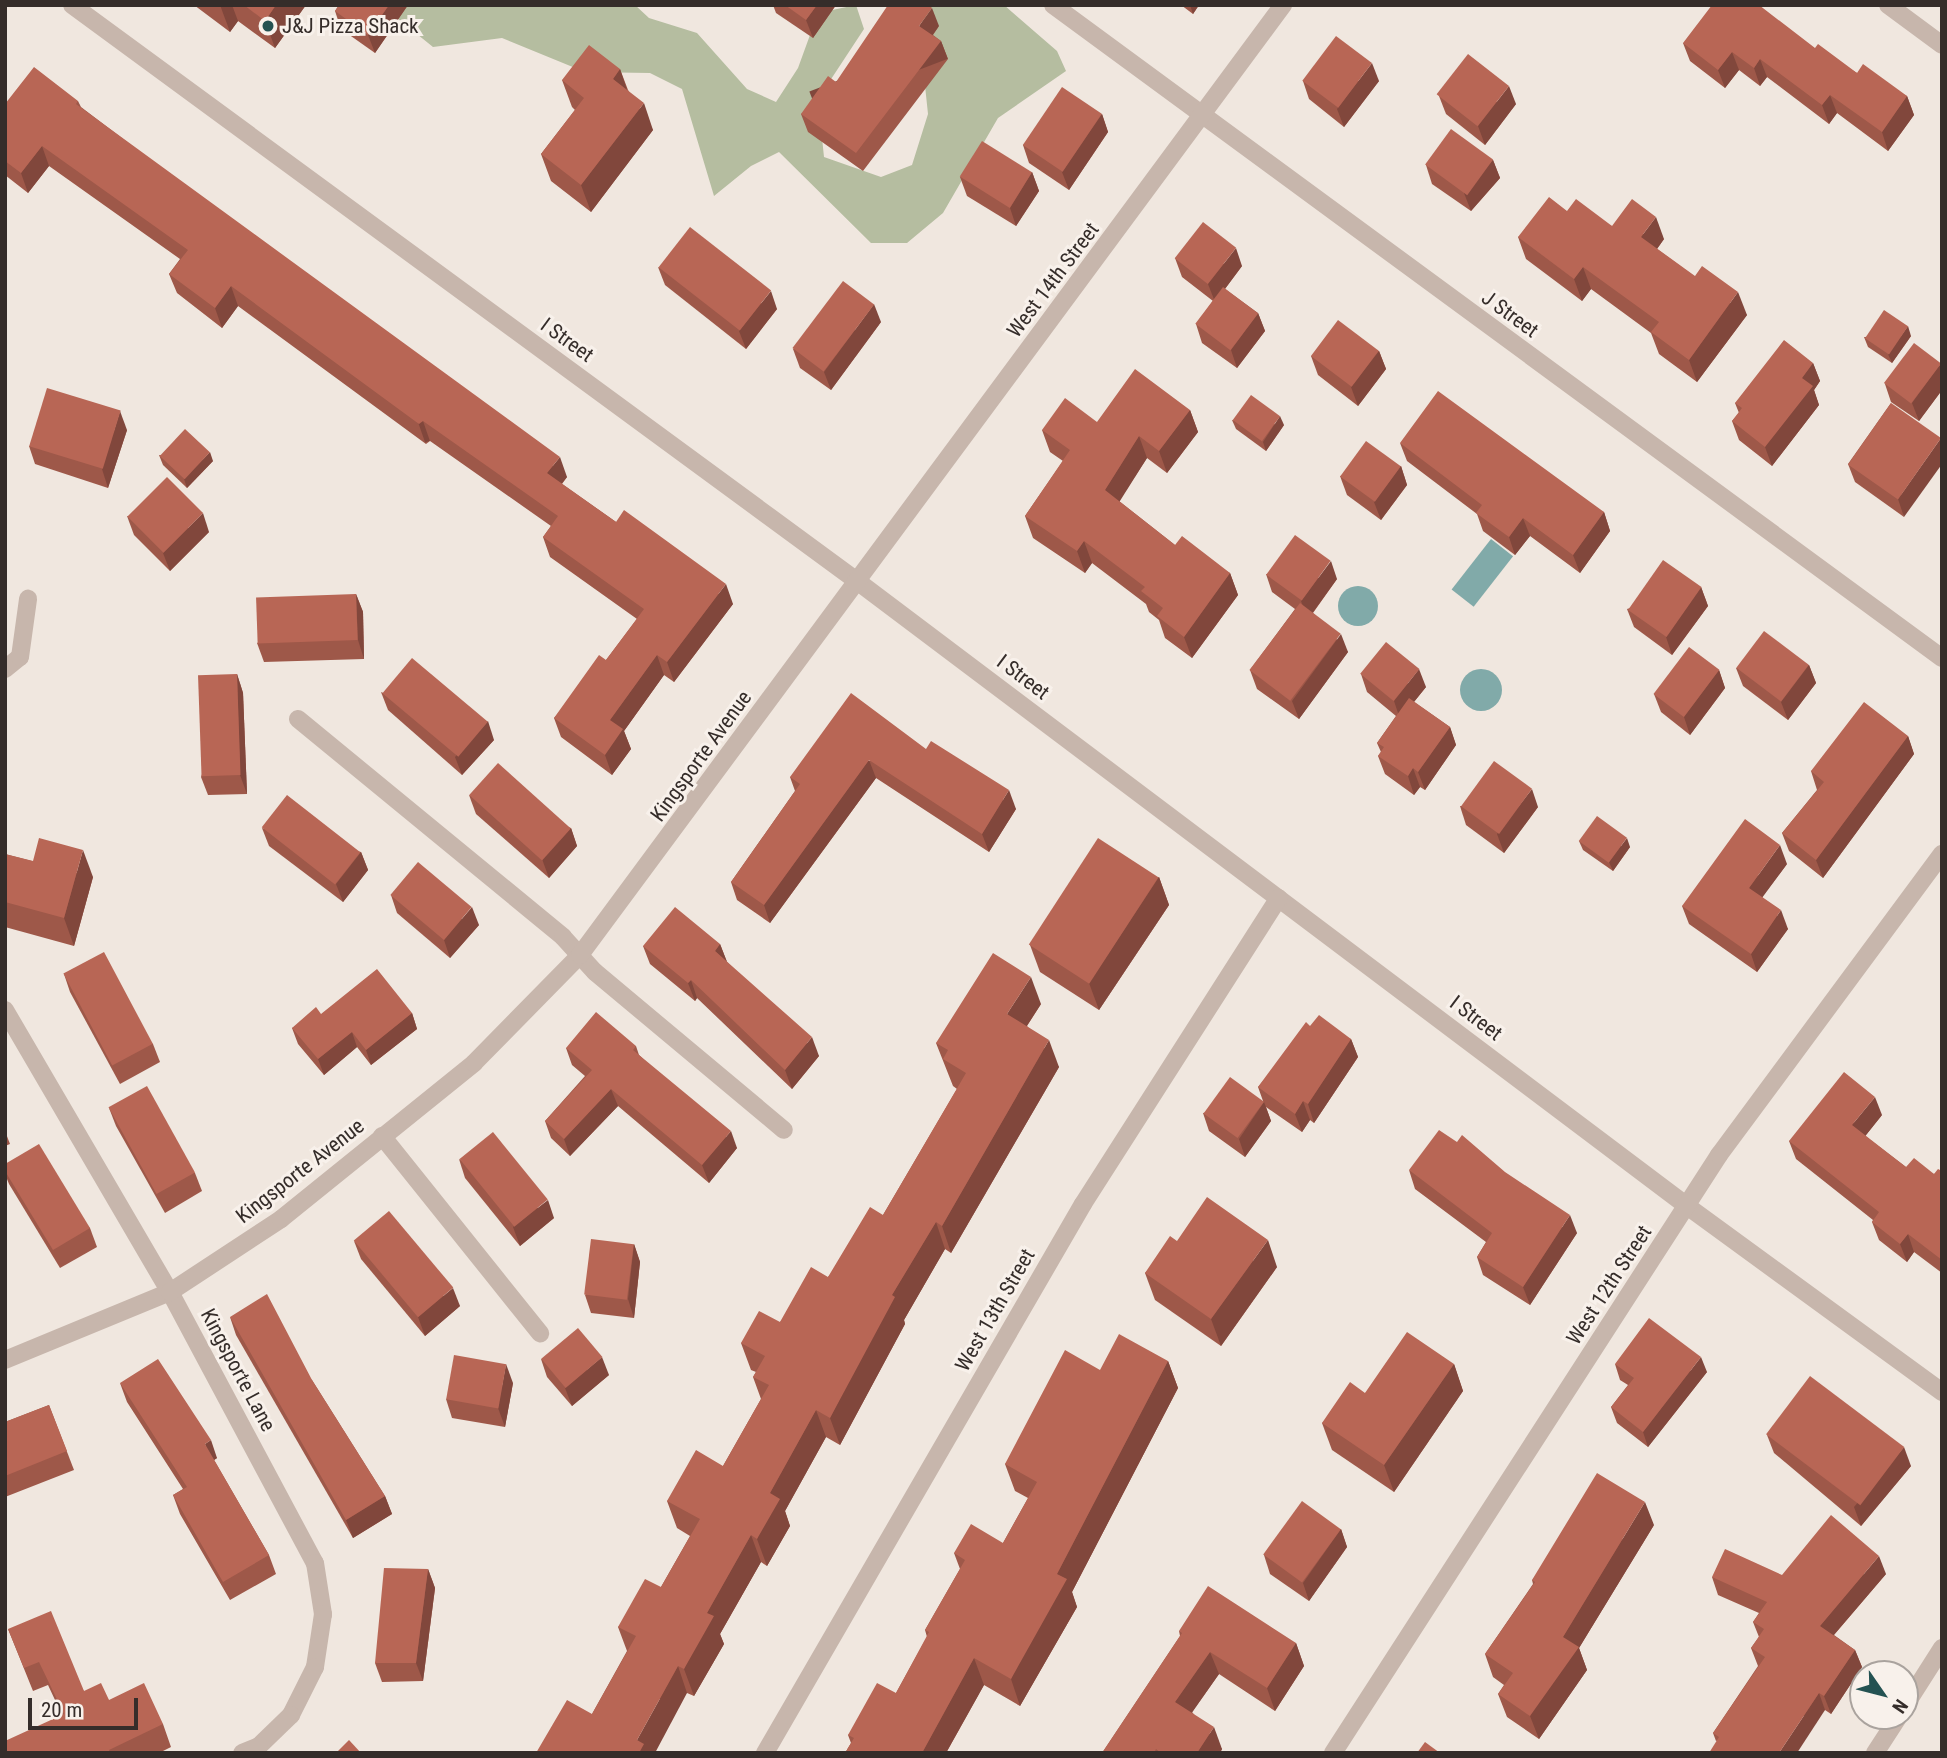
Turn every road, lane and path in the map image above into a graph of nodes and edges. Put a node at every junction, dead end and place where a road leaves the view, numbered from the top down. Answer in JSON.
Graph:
{"nodes":[{"id":1,"x":72,"y":5,"type":"edge"},
{"id":2,"x":1053,"y":5,"type":"edge"},
{"id":3,"x":1283,"y":5,"type":"edge"},
{"id":4,"x":1888,"y":5,"type":"edge"},
{"id":5,"x":1942,"y":45,"type":"edge"},
{"id":6,"x":1203,"y":117,"type":"junction"},
{"id":7,"x":857,"y":581,"type":"junction"},
{"id":8,"x":27,"y":599,"type":"dead end"},
{"id":9,"x":1942,"y":658,"type":"edge"},
{"id":10,"x":5,"y":669,"type":"edge"},
{"id":11,"x":298,"y":719,"type":"dead end"},
{"id":12,"x":1942,"y":854,"type":"edge"},
{"id":13,"x":1279,"y":898,"type":"junction"},
{"id":14,"x":580,"y":954,"type":"junction"},
{"id":15,"x":5,"y":1010,"type":"edge"},
{"id":16,"x":784,"y":1130,"type":"dead end"},
{"id":17,"x":382,"y":1136,"type":"junction"},
{"id":18,"x":1687,"y":1206,"type":"junction"},
{"id":19,"x":170,"y":1292,"type":"junction"},
{"id":20,"x":540,"y":1333,"type":"dead end"},
{"id":21,"x":5,"y":1360,"type":"edge"},
{"id":22,"x":1942,"y":1392,"type":"edge"},
{"id":23,"x":1942,"y":1648,"type":"edge"},
{"id":24,"x":1919,"y":1684,"type":"edge"},
{"id":25,"x":1890,"y":1730,"type":"edge"},
{"id":26,"x":242,"y":1753,"type":"edge"},
{"id":27,"x":765,"y":1753,"type":"edge"},
{"id":28,"x":1333,"y":1753,"type":"edge"},
{"id":29,"x":1875,"y":1753,"type":"edge"}],
"edges":[{"from":1,"to":7,"type":"street","name":"I Street"},
{"from":2,"to":6,"type":"street","name":"J Street"},
{"from":3,"to":6,"type":"street","name":"West 14th Street"},
{"from":4,"to":5,"type":"street"},
{"from":6,"to":7,"type":"street","name":"West 14th Street"},
{"from":6,"to":9,"type":"street","name":"J Street"},
{"from":7,"to":13,"type":"street","name":"I Street"},
{"from":7,"to":14,"type":"street","name":"Kingsporte Avenue"},
{"from":8,"to":10,"type":"street"},
{"from":11,"to":14,"type":"street"},
{"from":12,"to":18,"type":"street","name":"West 12th Street"},
{"from":13,"to":18,"type":"street","name":"I Street"},
{"from":13,"to":27,"type":"street","name":"West 13th Street"},
{"from":14,"to":16,"type":"street"},
{"from":14,"to":17,"type":"street","name":"Kingsporte Avenue"},
{"from":15,"to":19,"type":"street","name":"Kingsporte Lane"},
{"from":17,"to":19,"type":"street","name":"Kingsporte Avenue"},
{"from":17,"to":20,"type":"street"},
{"from":18,"to":22,"type":"street","name":"I Street"},
{"from":18,"to":28,"type":"street","name":"West 12th Street"},
{"from":19,"to":21,"type":"street","name":"Kingsporte Avenue"},
{"from":19,"to":26,"type":"street","name":"Kingsporte Lane"},
{"from":23,"to":24,"type":"street"},
{"from":25,"to":29,"type":"street"}]}
